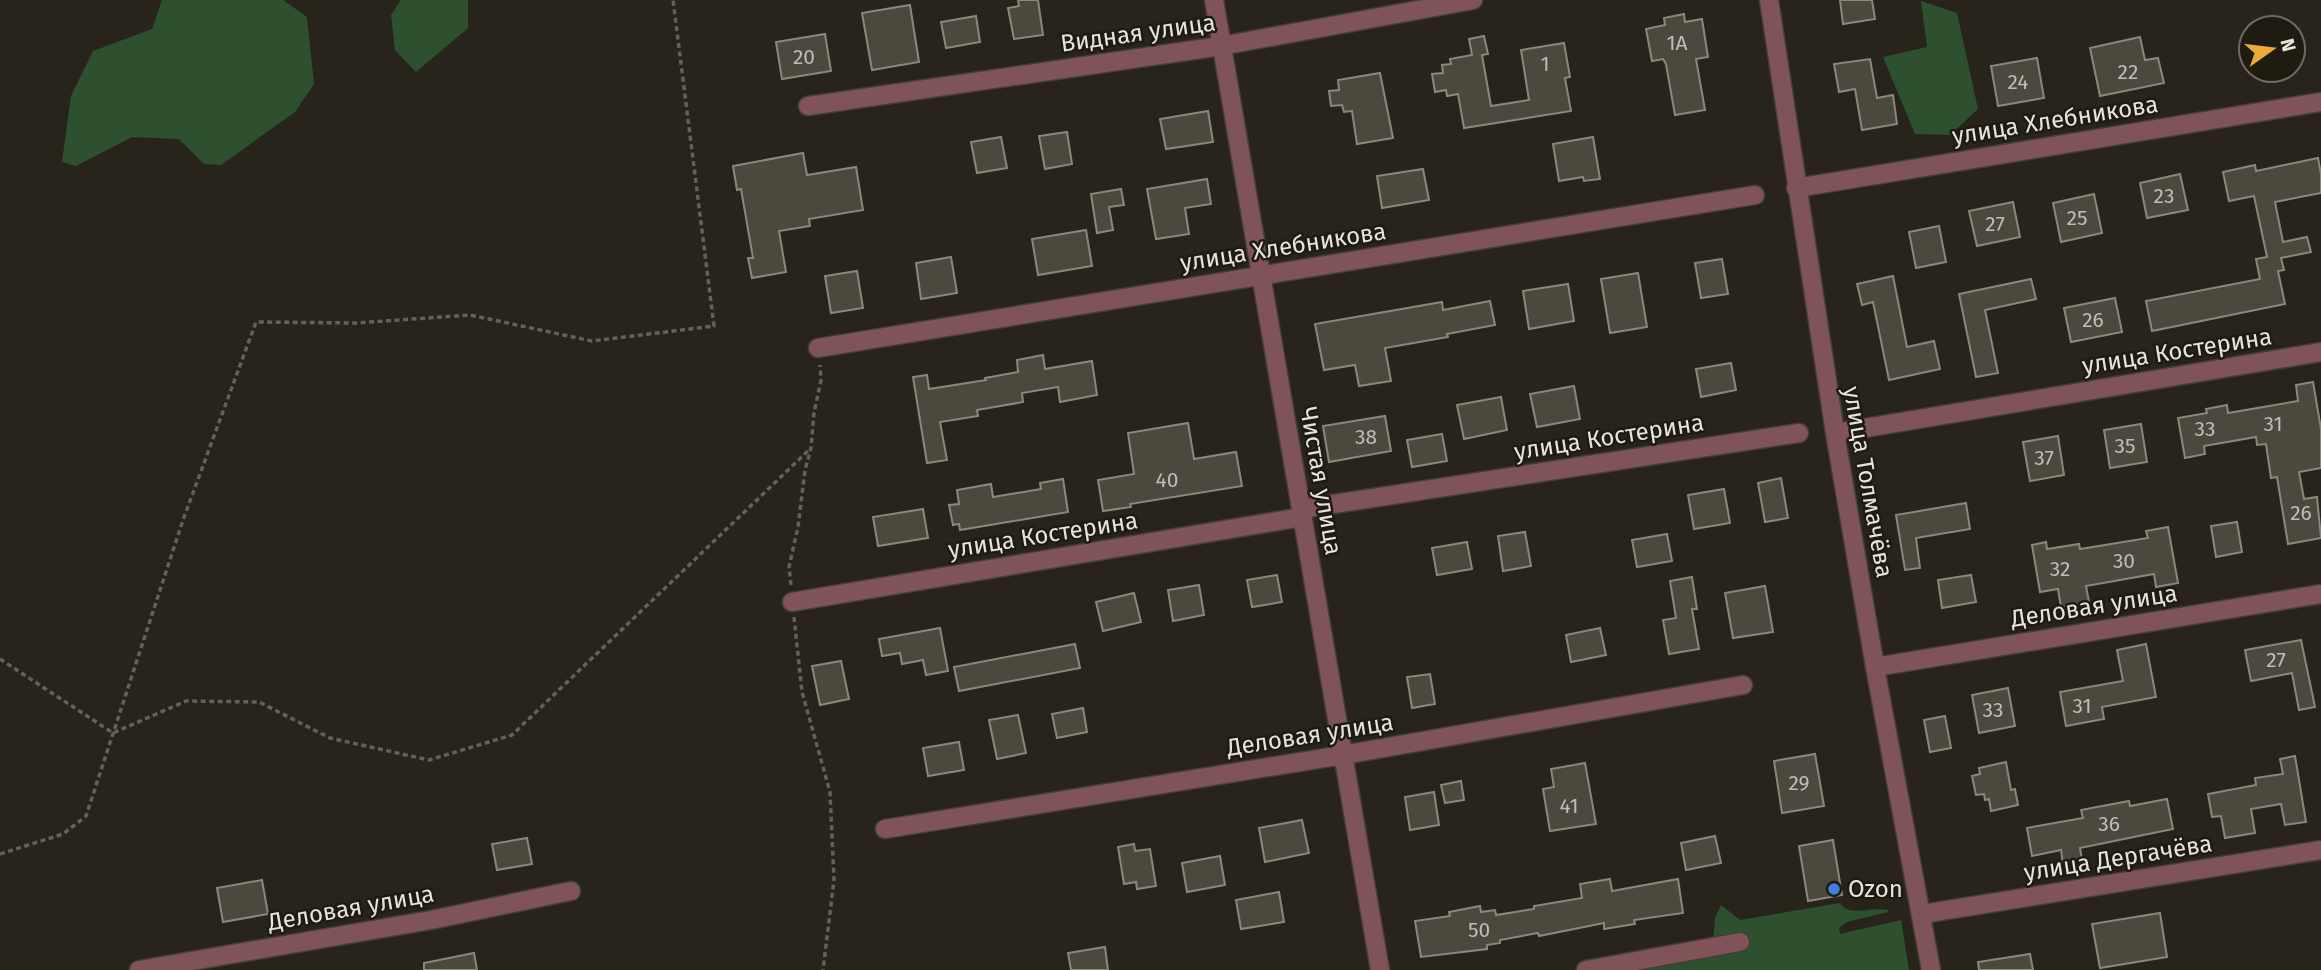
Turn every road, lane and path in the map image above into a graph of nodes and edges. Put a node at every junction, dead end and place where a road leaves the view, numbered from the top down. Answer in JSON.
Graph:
{"nodes":[{"id":1,"x":673,"y":0,"type":"edge"},
{"id":2,"x":1214,"y":0,"type":"edge"},
{"id":3,"x":1473,"y":0,"type":"edge"},
{"id":4,"x":1769,"y":0,"type":"edge"},
{"id":5,"x":1221,"y":46,"type":"junction"},
{"id":6,"x":2321,"y":102,"type":"edge"},
{"id":7,"x":808,"y":106,"type":"dead end"},
{"id":8,"x":1796,"y":188,"type":"junction"},
{"id":9,"x":1755,"y":195,"type":"dead end"},
{"id":10,"x":1261,"y":275,"type":"junction"},
{"id":11,"x":818,"y":348,"type":"joint"},
{"id":12,"x":2321,"y":352,"type":"edge"},
{"id":13,"x":1799,"y":433,"type":"dead end"},
{"id":14,"x":1835,"y":433,"type":"junction"},
{"id":15,"x":811,"y":447,"type":"junction"},
{"id":16,"x":1301,"y":513,"type":"junction"},
{"id":17,"x":2321,"y":594,"type":"edge"},
{"id":18,"x":792,"y":602,"type":"junction"},
{"id":19,"x":0,"y":659,"type":"edge"},
{"id":20,"x":1875,"y":667,"type":"junction"},
{"id":21,"x":1743,"y":685,"type":"dead end"},
{"id":22,"x":113,"y":733,"type":"junction"},
{"id":23,"x":1343,"y":755,"type":"junction"},
{"id":24,"x":885,"y":829,"type":"dead end"},
{"id":25,"x":2321,"y":850,"type":"edge"},
{"id":26,"x":0,"y":854,"type":"edge"},
{"id":27,"x":571,"y":891,"type":"dead end"},
{"id":28,"x":1922,"y":914,"type":"junction"},
{"id":29,"x":1740,"y":942,"type":"dead end"},
{"id":30,"x":139,"y":970,"type":"edge"},
{"id":31,"x":822,"y":970,"type":"edge"},
{"id":32,"x":1380,"y":970,"type":"edge"},
{"id":33,"x":1586,"y":970,"type":"edge"},
{"id":34,"x":1931,"y":970,"type":"edge"}],
"edges":[{"from":1,"to":22,"type":"path"},
{"from":2,"to":5,"type":"street","name":"Чистая улица"},
{"from":3,"to":5,"type":"street","name":"Видная улица"},
{"from":4,"to":8,"type":"street","name":"улица Толмачёва"},
{"from":5,"to":7,"type":"street","name":"Видная улица"},
{"from":5,"to":10,"type":"street","name":"Чистая улица"},
{"from":6,"to":8,"type":"street","name":"улица Хлебникова"},
{"from":8,"to":14,"type":"street","name":"улица Толмачёва"},
{"from":9,"to":10,"type":"street","name":"улица Хлебникова"},
{"from":10,"to":11,"type":"street","name":"улица Хлебникова"},
{"from":10,"to":16,"type":"street","name":"Чистая улица"},
{"from":11,"to":15,"type":"path"},
{"from":12,"to":14,"type":"street","name":"улица Костерина"},
{"from":13,"to":16,"type":"street","name":"улица Костерина"},
{"from":14,"to":20,"type":"street","name":"улица Толмачёва"},
{"from":15,"to":18,"type":"path"},
{"from":15,"to":22,"type":"path"},
{"from":16,"to":18,"type":"street","name":"улица Костерина"},
{"from":16,"to":23,"type":"street","name":"Чистая улица"},
{"from":17,"to":20,"type":"street","name":"Деловая улица"},
{"from":18,"to":31,"type":"path"},
{"from":19,"to":22,"type":"path"},
{"from":20,"to":28,"type":"street","name":"улица Толмачёва"},
{"from":21,"to":23,"type":"street","name":"Деловая улица"},
{"from":22,"to":26,"type":"path"},
{"from":23,"to":24,"type":"street","name":"Деловая улица"},
{"from":23,"to":32,"type":"street","name":"Чистая улица"},
{"from":25,"to":28,"type":"street","name":"улица Дергачёва"},
{"from":27,"to":30,"type":"street","name":"Деловая улица"},
{"from":28,"to":34,"type":"street","name":"улица Толмачёва"},
{"from":29,"to":33,"type":"street"}]}
